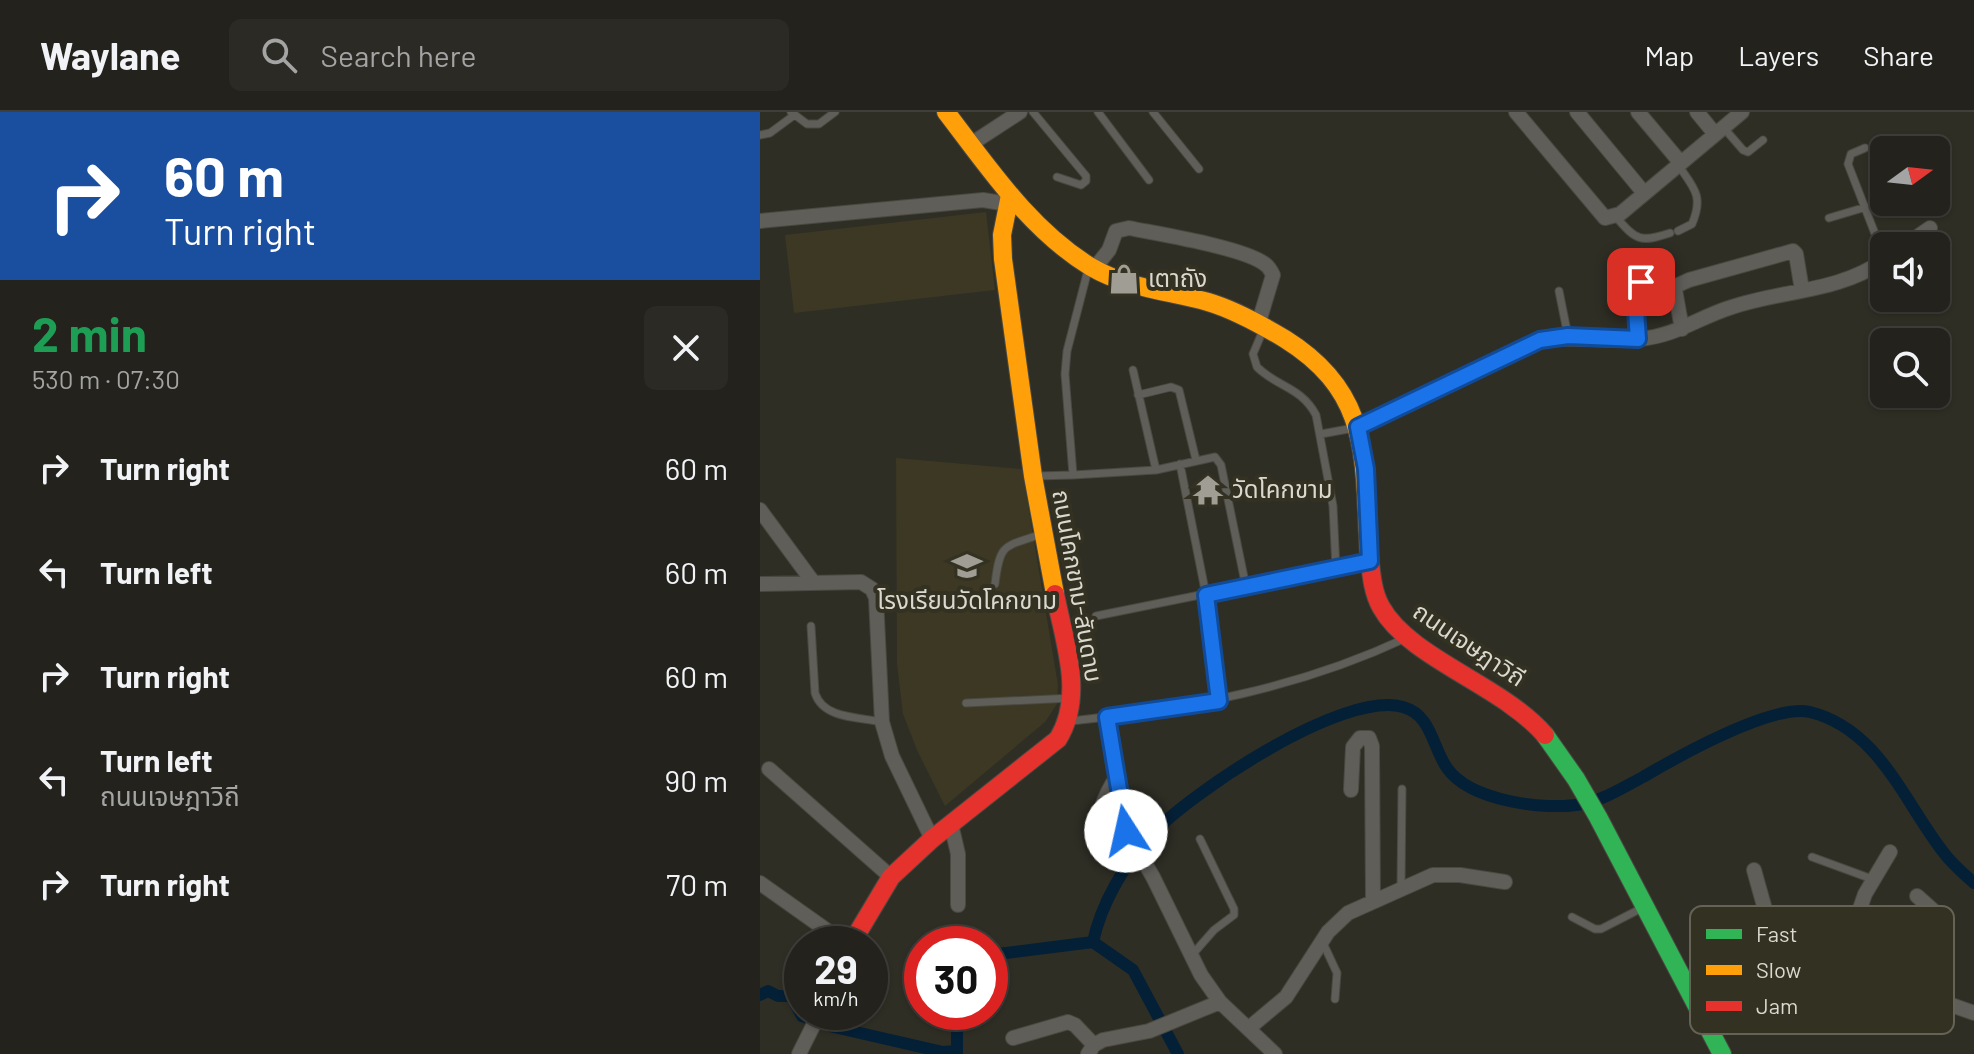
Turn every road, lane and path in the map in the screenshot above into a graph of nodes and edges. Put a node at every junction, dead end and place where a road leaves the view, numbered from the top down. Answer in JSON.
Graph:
{"nodes":[{"id":1,"x":835,"y":112,"type":"edge"},
{"id":2,"x":946,"y":112,"type":"edge"},
{"id":3,"x":1020,"y":112,"type":"edge"},
{"id":4,"x":1033,"y":112,"type":"edge"},
{"id":5,"x":1098,"y":112,"type":"edge"},
{"id":6,"x":1153,"y":112,"type":"edge"},
{"id":7,"x":1516,"y":112,"type":"edge"},
{"id":8,"x":1577,"y":112,"type":"edge"},
{"id":9,"x":1638,"y":112,"type":"edge"},
{"id":10,"x":1697,"y":112,"type":"edge"},
{"id":11,"x":1742,"y":112,"type":"edge"},
{"id":12,"x":792,"y":114,"type":"edge"},
{"id":13,"x":1719,"y":130,"type":"junction"},
{"id":14,"x":760,"y":135,"type":"edge"},
{"id":15,"x":1763,"y":140,"type":"dead end"},
{"id":16,"x":971,"y":144,"type":"junction"},
{"id":17,"x":1865,"y":148,"type":"dead end"},
{"id":18,"x":1679,"y":163,"type":"junction"},
{"id":19,"x":1199,"y":169,"type":"dead end"},
{"id":20,"x":1057,"y":177,"type":"dead end"},
{"id":21,"x":1149,"y":180,"type":"dead end"},
{"id":22,"x":1644,"y":193,"type":"junction"},
{"id":23,"x":1009,"y":199,"type":"junction"},
{"id":24,"x":1866,"y":207,"type":"junction"},
{"id":25,"x":1616,"y":217,"type":"junction"},
{"id":26,"x":1829,"y":218,"type":"dead end"},
{"id":27,"x":760,"y":221,"type":"edge"},
{"id":28,"x":1930,"y":228,"type":"dead end"},
{"id":29,"x":1875,"y":232,"type":"edge"},
{"id":30,"x":1924,"y":232,"type":"edge"},
{"id":31,"x":1092,"y":267,"type":"junction"},
{"id":32,"x":1870,"y":268,"type":"edge"},
{"id":33,"x":1641,"y":282,"type":"dead end"},
{"id":34,"x":1802,"y":290,"type":"junction"},
{"id":35,"x":1559,"y":291,"type":"dead end"},
{"id":36,"x":1261,"y":326,"type":"junction"},
{"id":37,"x":1682,"y":329,"type":"junction"},
{"id":38,"x":1568,"y":336,"type":"junction"},
{"id":39,"x":1638,"y":339,"type":"junction"},
{"id":40,"x":1133,"y":370,"type":"dead end"},
{"id":41,"x":1138,"y":395,"type":"junction"},
{"id":42,"x":1358,"y":427,"type":"junction"},
{"id":43,"x":1321,"y":434,"type":"junction"},
{"id":44,"x":1196,"y":460,"type":"junction"},
{"id":45,"x":1180,"y":464,"type":"junction"},
{"id":46,"x":1156,"y":470,"type":"junction"},
{"id":47,"x":1073,"y":475,"type":"junction"},
{"id":48,"x":1033,"y":476,"type":"junction"},
{"id":49,"x":760,"y":510,"type":"edge"},
{"id":50,"x":1042,"y":533,"type":"junction"},
{"id":51,"x":1370,"y":561,"type":"junction"},
{"id":52,"x":1336,"y":569,"type":"junction"},
{"id":53,"x":813,"y":582,"type":"junction"},
{"id":54,"x":760,"y":584,"type":"edge"},
{"id":55,"x":995,"y":584,"type":"dead end"},
{"id":56,"x":1246,"y":587,"type":"junction"},
{"id":57,"x":1206,"y":595,"type":"junction"},
{"id":58,"x":1096,"y":616,"type":"dead end"},
{"id":59,"x":811,"y":626,"type":"dead end"},
{"id":60,"x":1408,"y":637,"type":"junction"},
{"id":61,"x":1073,"y":698,"type":"junction"},
{"id":62,"x":1219,"y":701,"type":"junction"},
{"id":63,"x":966,"y":703,"type":"dead end"},
{"id":64,"x":1107,"y":717,"type":"junction"},
{"id":65,"x":1068,"y":721,"type":"junction"},
{"id":66,"x":882,"y":722,"type":"junction"},
{"id":67,"x":769,"y":769,"type":"dead end"},
{"id":68,"x":1117,"y":777,"type":"junction"},
{"id":69,"x":1402,"y":789,"type":"dead end"},
{"id":70,"x":1351,"y":790,"type":"dead end"},
{"id":71,"x":951,"y":824,"type":"junction"},
{"id":72,"x":932,"y":839,"type":"junction"},
{"id":73,"x":1200,"y":839,"type":"dead end"},
{"id":74,"x":1094,"y":843,"type":"dead end"},
{"id":75,"x":1890,"y":852,"type":"dead end"},
{"id":76,"x":1812,"y":857,"type":"dead end"},
{"id":77,"x":1754,"y":870,"type":"dead end"},
{"id":78,"x":891,"y":877,"type":"junction"},
{"id":79,"x":1872,"y":879,"type":"junction"},
{"id":80,"x":1505,"y":882,"type":"dead end"},
{"id":81,"x":760,"y":883,"type":"edge"},
{"id":82,"x":1401,"y":887,"type":"junction"},
{"id":83,"x":1917,"y":896,"type":"dead end"},
{"id":84,"x":1373,"y":901,"type":"junction"},
{"id":85,"x":958,"y":905,"type":"dead end"},
{"id":86,"x":1646,"y":906,"type":"junction"},
{"id":87,"x":1764,"y":906,"type":"edge"},
{"id":88,"x":1860,"y":906,"type":"edge"},
{"id":89,"x":1928,"y":906,"type":"edge"},
{"id":90,"x":1572,"y":917,"type":"dead end"},
{"id":91,"x":822,"y":926,"type":"edge"},
{"id":92,"x":860,"y":926,"type":"edge"},
{"id":93,"x":1322,"y":941,"type":"junction"},
{"id":94,"x":1191,"y":955,"type":"junction"},
{"id":95,"x":1690,"y":992,"type":"edge"},
{"id":96,"x":1335,"y":999,"type":"dead end"},
{"id":97,"x":1220,"y":1002,"type":"junction"},
{"id":98,"x":1954,"y":1006,"type":"edge"},
{"id":99,"x":1974,"y":1013,"type":"edge"},
{"id":100,"x":1249,"y":1028,"type":"junction"},
{"id":101,"x":811,"y":1030,"type":"edge"},
{"id":102,"x":1712,"y":1034,"type":"edge"},
{"id":103,"x":1013,"y":1038,"type":"dead end"},
{"id":104,"x":1091,"y":1049,"type":"edge"},
{"id":105,"x":799,"y":1054,"type":"edge"},
{"id":106,"x":1275,"y":1054,"type":"edge"},
{"id":107,"x":1722,"y":1054,"type":"edge"}],
"edges":[{"from":1,"to":12,"type":"lane"},
{"from":2,"to":16,"type":"street","name":"ถนนเจษฎาวิถี"},
{"from":3,"to":16,"type":"street"},
{"from":4,"to":20,"type":"lane"},
{"from":5,"to":21,"type":"lane"},
{"from":6,"to":19,"type":"lane"},
{"from":7,"to":25,"type":"street"},
{"from":8,"to":22,"type":"street"},
{"from":9,"to":18,"type":"street"},
{"from":10,"to":13,"type":"street"},
{"from":11,"to":13,"type":"street"},
{"from":12,"to":14,"type":"lane"},
{"from":13,"to":15,"type":"lane"},
{"from":13,"to":18,"type":"street"},
{"from":16,"to":23,"type":"street","name":"ถนนเจษฎาวิถี"},
{"from":17,"to":24,"type":"lane"},
{"from":18,"to":22,"type":"street"},
{"from":18,"to":25,"type":"lane"},
{"from":22,"to":25,"type":"street"},
{"from":23,"to":27,"type":"street"},
{"from":23,"to":31,"type":"street","name":"ถนนเจษฎาวิถี"},
{"from":23,"to":48,"type":"street","name":"ถนนโคกขาม-สันดาบ"},
{"from":24,"to":26,"type":"lane"},
{"from":24,"to":29,"type":"lane"},
{"from":28,"to":30,"type":"street"},
{"from":31,"to":36,"type":"street","name":"ถนนเจษฎาวิถี"},
{"from":31,"to":36,"type":"street"},
{"from":31,"to":47,"type":"lane"},
{"from":32,"to":34,"type":"street"},
{"from":33,"to":39,"type":"lane"},
{"from":34,"to":37,"type":"street"},
{"from":34,"to":37,"type":"street"},
{"from":35,"to":38,"type":"lane"},
{"from":36,"to":42,"type":"street","name":"ถนนเจษฎาวิถี"},
{"from":36,"to":43,"type":"lane"},
{"from":37,"to":39,"type":"street"},
{"from":38,"to":39,"type":"street"},
{"from":38,"to":42,"type":"street"},
{"from":40,"to":41,"type":"lane"},
{"from":41,"to":44,"type":"lane"},
{"from":41,"to":46,"type":"lane"},
{"from":42,"to":43,"type":"lane"},
{"from":42,"to":51,"type":"street","name":"ถนนเจษฎาวิถี"},
{"from":43,"to":52,"type":"lane"},
{"from":44,"to":45,"type":"lane"},
{"from":44,"to":56,"type":"lane"},
{"from":45,"to":46,"type":"lane"},
{"from":45,"to":57,"type":"lane"},
{"from":46,"to":47,"type":"lane"},
{"from":47,"to":48,"type":"lane"},
{"from":48,"to":50,"type":"street","name":"ถนนโคกขาม-สันดาบ"},
{"from":49,"to":53,"type":"street"},
{"from":50,"to":55,"type":"lane"},
{"from":50,"to":61,"type":"street","name":"ถนนโคกขาม-สันดาบ"},
{"from":51,"to":52,"type":"lane"},
{"from":51,"to":60,"type":"street","name":"ถนนเจษฎาวิถี"},
{"from":52,"to":56,"type":"lane"},
{"from":53,"to":54,"type":"street"},
{"from":53,"to":66,"type":"street"},
{"from":56,"to":57,"type":"lane"},
{"from":57,"to":58,"type":"lane"},
{"from":57,"to":62,"type":"lane"},
{"from":59,"to":66,"type":"lane"},
{"from":60,"to":62,"type":"lane"},
{"from":60,"to":86,"type":"street","name":"ถนนเจษฎาวิถี"},
{"from":61,"to":63,"type":"lane"},
{"from":61,"to":65,"type":"street","name":"ถนนโคกขาม-สันดาบ"},
{"from":62,"to":64,"type":"lane"},
{"from":64,"to":65,"type":"lane"},
{"from":64,"to":68,"type":"lane"},
{"from":65,"to":71,"type":"street","name":"ถนนโคกขาม-สันดาบ"},
{"from":66,"to":72,"type":"street"},
{"from":67,"to":78,"type":"street"},
{"from":68,"to":74,"type":"street"},
{"from":68,"to":94,"type":"street"},
{"from":69,"to":82,"type":"lane"},
{"from":70,"to":84,"type":"street"},
{"from":71,"to":72,"type":"street","name":"ถนนโคกขาม-สันดาบ"},
{"from":71,"to":85,"type":"street"},
{"from":72,"to":78,"type":"street","name":"ถนนโคกขาม-สันดาบ"},
{"from":73,"to":94,"type":"lane"},
{"from":75,"to":79,"type":"street"},
{"from":76,"to":79,"type":"lane"},
{"from":77,"to":87,"type":"street"},
{"from":78,"to":92,"type":"street","name":"ถนนโคกขาม-สันดาบ"},
{"from":79,"to":88,"type":"street"},
{"from":80,"to":82,"type":"street"},
{"from":81,"to":91,"type":"street"},
{"from":82,"to":84,"type":"street"},
{"from":83,"to":89,"type":"street"},
{"from":84,"to":93,"type":"street"},
{"from":86,"to":90,"type":"lane"},
{"from":86,"to":95,"type":"street","name":"ถนนเจษฎาวิถี"},
{"from":93,"to":96,"type":"lane"},
{"from":93,"to":100,"type":"street"},
{"from":94,"to":97,"type":"street"},
{"from":97,"to":100,"type":"street"},
{"from":97,"to":104,"type":"street"},
{"from":98,"to":99,"type":"street"},
{"from":100,"to":106,"type":"street"},
{"from":101,"to":105,"type":"street"},
{"from":102,"to":107,"type":"street","name":"ถนนเจษฎาวิถี"},
{"from":103,"to":104,"type":"street"}]}
